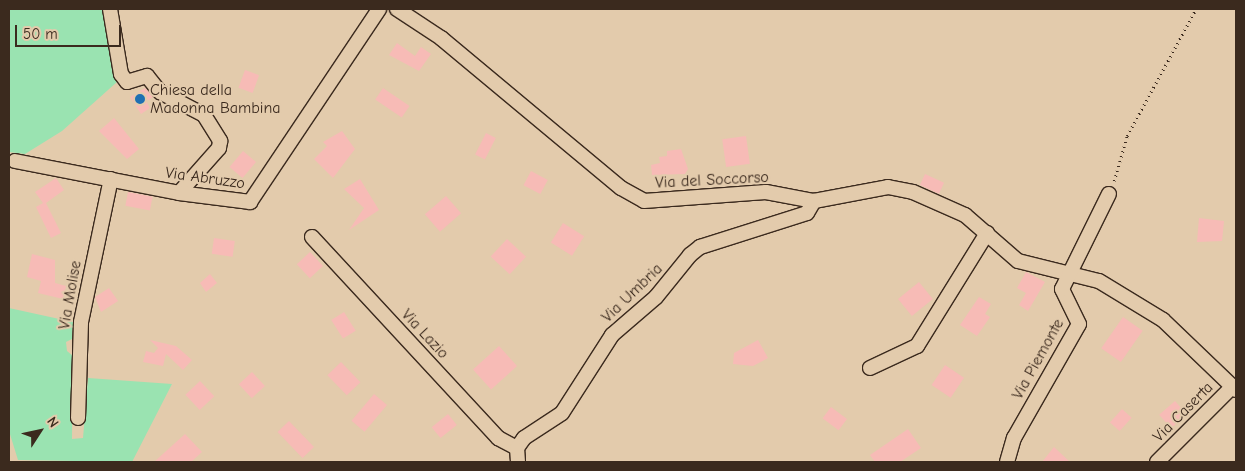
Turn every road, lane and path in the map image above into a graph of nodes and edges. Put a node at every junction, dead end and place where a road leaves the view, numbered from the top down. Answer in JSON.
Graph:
{"nodes":[{"id":1,"x":110,"y":9,"type":"edge"},
{"id":2,"x":379,"y":9,"type":"edge"},
{"id":3,"x":398,"y":9,"type":"edge"},
{"id":4,"x":1196,"y":9,"type":"edge"},
{"id":5,"x":15,"y":161,"type":"dead end"},
{"id":6,"x":110,"y":180,"type":"junction"},
{"id":7,"x":179,"y":193,"type":"junction"},
{"id":8,"x":1108,"y":194,"type":"joint"},
{"id":9,"x":814,"y":201,"type":"junction"},
{"id":10,"x":987,"y":233,"type":"junction"},
{"id":11,"x":312,"y":237,"type":"dead end"},
{"id":12,"x":1069,"y":275,"type":"junction"},
{"id":13,"x":870,"y":368,"type":"dead end"},
{"id":14,"x":1235,"y":388,"type":"edge"},
{"id":15,"x":78,"y":418,"type":"dead end"},
{"id":16,"x":518,"y":455,"type":"edge"},
{"id":17,"x":1007,"y":462,"type":"edge"},
{"id":18,"x":1157,"y":462,"type":"edge"}],
"edges":[{"from":1,"to":7,"type":"street"},
{"from":2,"to":7,"type":"street","name":"Via Abruzzo"},
{"from":3,"to":9,"type":"street","name":"Via del Soccorso"},
{"from":4,"to":8,"type":"path"},
{"from":5,"to":6,"type":"street","name":"Via Abruzzo"},
{"from":6,"to":7,"type":"street","name":"Via Abruzzo"},
{"from":6,"to":15,"type":"street","name":"Via Molise"},
{"from":8,"to":12,"type":"street"},
{"from":9,"to":10,"type":"street","name":"Via del Soccorso"},
{"from":9,"to":16,"type":"street","name":"Via Umbria"},
{"from":10,"to":12,"type":"street","name":"Via del Soccorso"},
{"from":10,"to":13,"type":"street"},
{"from":11,"to":16,"type":"street","name":"Via Lazio"},
{"from":12,"to":14,"type":"street","name":"Via del Soccorso"},
{"from":12,"to":17,"type":"street","name":"Via Piemonte"},
{"from":14,"to":18,"type":"street","name":"Via Caserta"}]}
